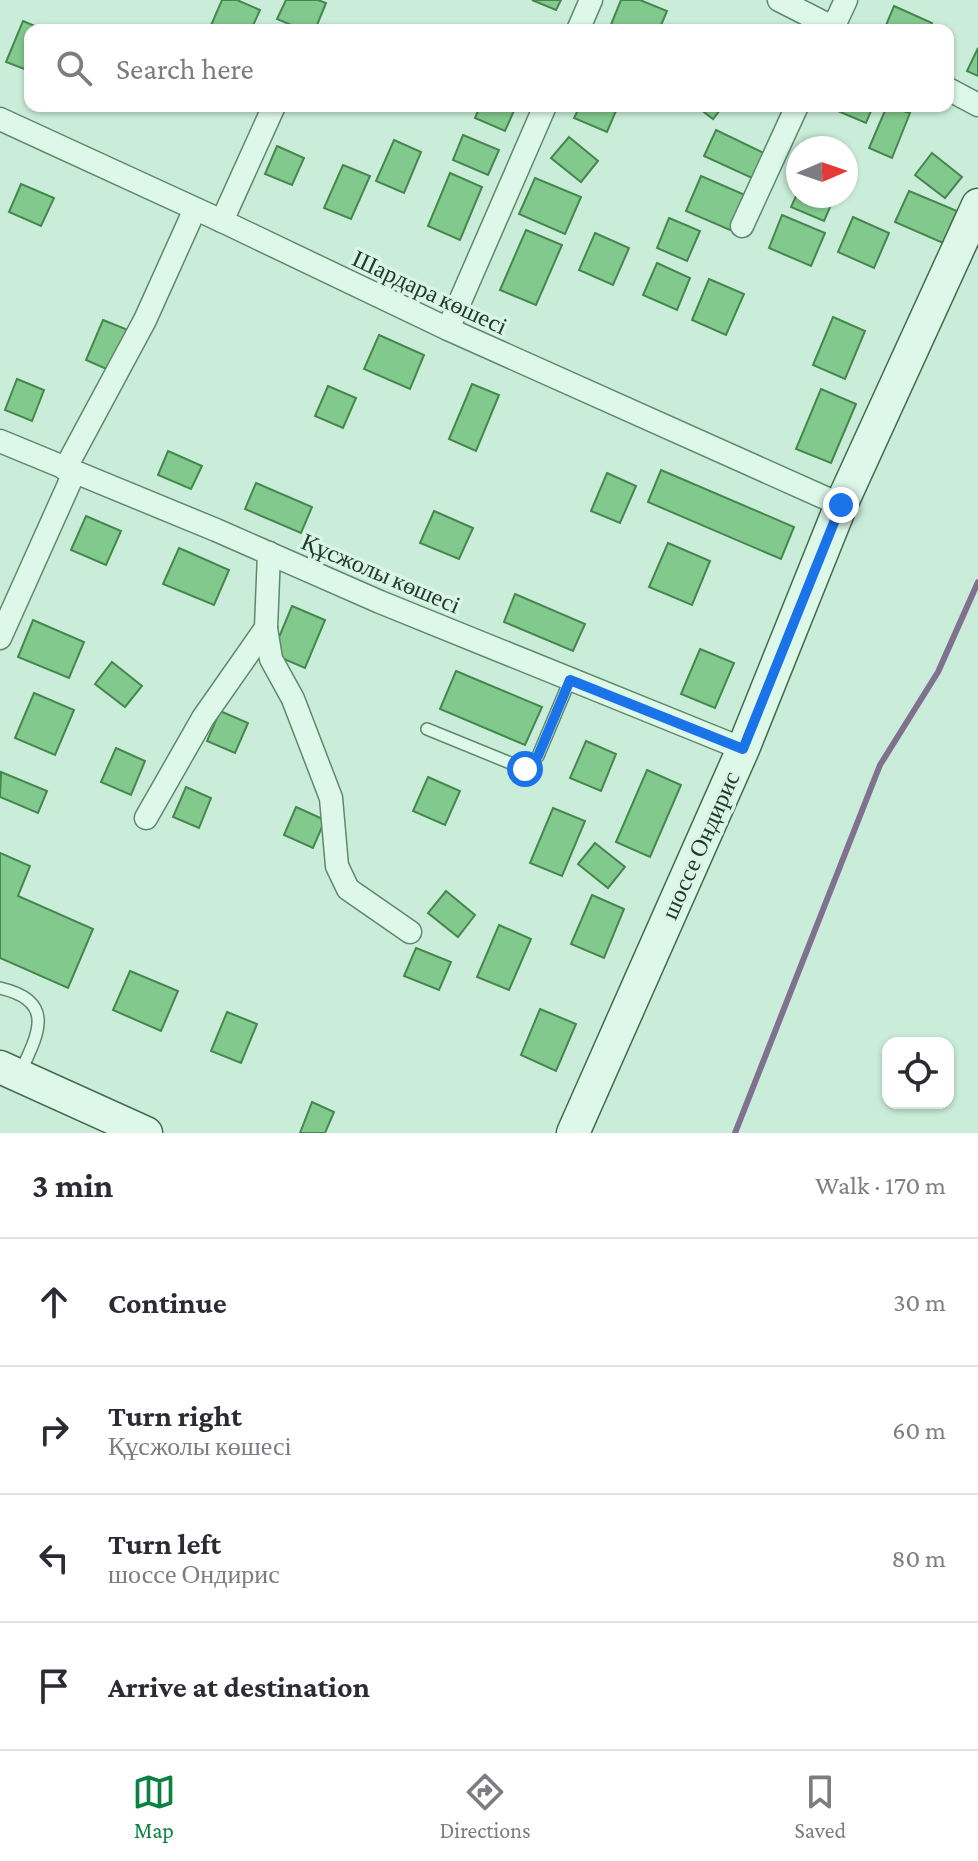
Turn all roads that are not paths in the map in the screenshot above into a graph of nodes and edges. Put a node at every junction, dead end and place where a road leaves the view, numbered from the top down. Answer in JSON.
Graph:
{"nodes":[{"id":1,"x":591,"y":0,"type":"edge"},
{"id":2,"x":779,"y":0,"type":"edge"},
{"id":3,"x":846,"y":0,"type":"edge"},
{"id":4,"x":581,"y":24,"type":"edge"},
{"id":5,"x":825,"y":24,"type":"edge"},
{"id":6,"x":837,"y":24,"type":"edge"},
{"id":7,"x":954,"y":92,"type":"edge"},
{"id":8,"x":978,"y":105,"type":"edge"},
{"id":9,"x":271,"y":112,"type":"edge"},
{"id":10,"x":542,"y":112,"type":"edge"},
{"id":11,"x":794,"y":112,"type":"edge"},
{"id":12,"x":0,"y":119,"type":"edge"},
{"id":13,"x":978,"y":205,"type":"edge"},
{"id":14,"x":195,"y":209,"type":"junction"},
{"id":15,"x":222,"y":221,"type":"junction"},
{"id":16,"x":742,"y":226,"type":"dead end"},
{"id":17,"x":448,"y":329,"type":"junction"},
{"id":18,"x":0,"y":441,"type":"edge"},
{"id":19,"x":69,"y":471,"type":"junction"},
{"id":20,"x":841,"y":505,"type":"junction"},
{"id":21,"x":269,"y":553,"type":"junction"},
{"id":22,"x":266,"y":628,"type":"junction"},
{"id":23,"x":0,"y":638,"type":"edge"},
{"id":24,"x":570,"y":680,"type":"junction"},
{"id":25,"x":427,"y":729,"type":"dead end"},
{"id":26,"x":743,"y":749,"type":"junction"},
{"id":27,"x":146,"y":818,"type":"dead end"},
{"id":28,"x":410,"y":932,"type":"dead end"},
{"id":29,"x":0,"y":988,"type":"edge"},
{"id":30,"x":10,"y":1072,"type":"edge"},
{"id":31,"x":110,"y":1126,"type":"edge"},
{"id":32,"x":146,"y":1133,"type":"edge"},
{"id":33,"x":573,"y":1133,"type":"edge"}],
"edges":[{"from":1,"to":4,"type":"street"},
{"from":2,"to":5,"type":"street"},
{"from":3,"to":6,"type":"street"},
{"from":7,"to":8,"type":"street"},
{"from":9,"to":15,"type":"street"},
{"from":10,"to":17,"type":"street"},
{"from":11,"to":16,"type":"street"},
{"from":12,"to":14,"type":"street","name":"Шардара көшесі"},
{"from":13,"to":20,"type":"main road","name":"шоссе Ондирис"},
{"from":14,"to":15,"type":"street","name":"Шардара көшесі"},
{"from":14,"to":19,"type":"street"},
{"from":15,"to":17,"type":"street","name":"Шардара көшесі"},
{"from":17,"to":20,"type":"street","name":"Шардара көшесі"},
{"from":18,"to":19,"type":"street","name":"Құсжолы көшесі"},
{"from":19,"to":21,"type":"street","name":"Құсжолы көшесі"},
{"from":19,"to":23,"type":"street"},
{"from":20,"to":26,"type":"main road","name":"шоссе Ондирис"},
{"from":21,"to":22,"type":"street"},
{"from":21,"to":24,"type":"street","name":"Құсжолы көшесі"},
{"from":22,"to":27,"type":"street"},
{"from":22,"to":28,"type":"street"},
{"from":24,"to":25,"type":"lane"},
{"from":24,"to":26,"type":"street","name":"Құсжолы көшесі"},
{"from":26,"to":33,"type":"main road","name":"шоссе Ондирис"},
{"from":29,"to":30,"type":"lane"},
{"from":30,"to":31,"type":"main road"},
{"from":31,"to":32,"type":"main road"}]}
